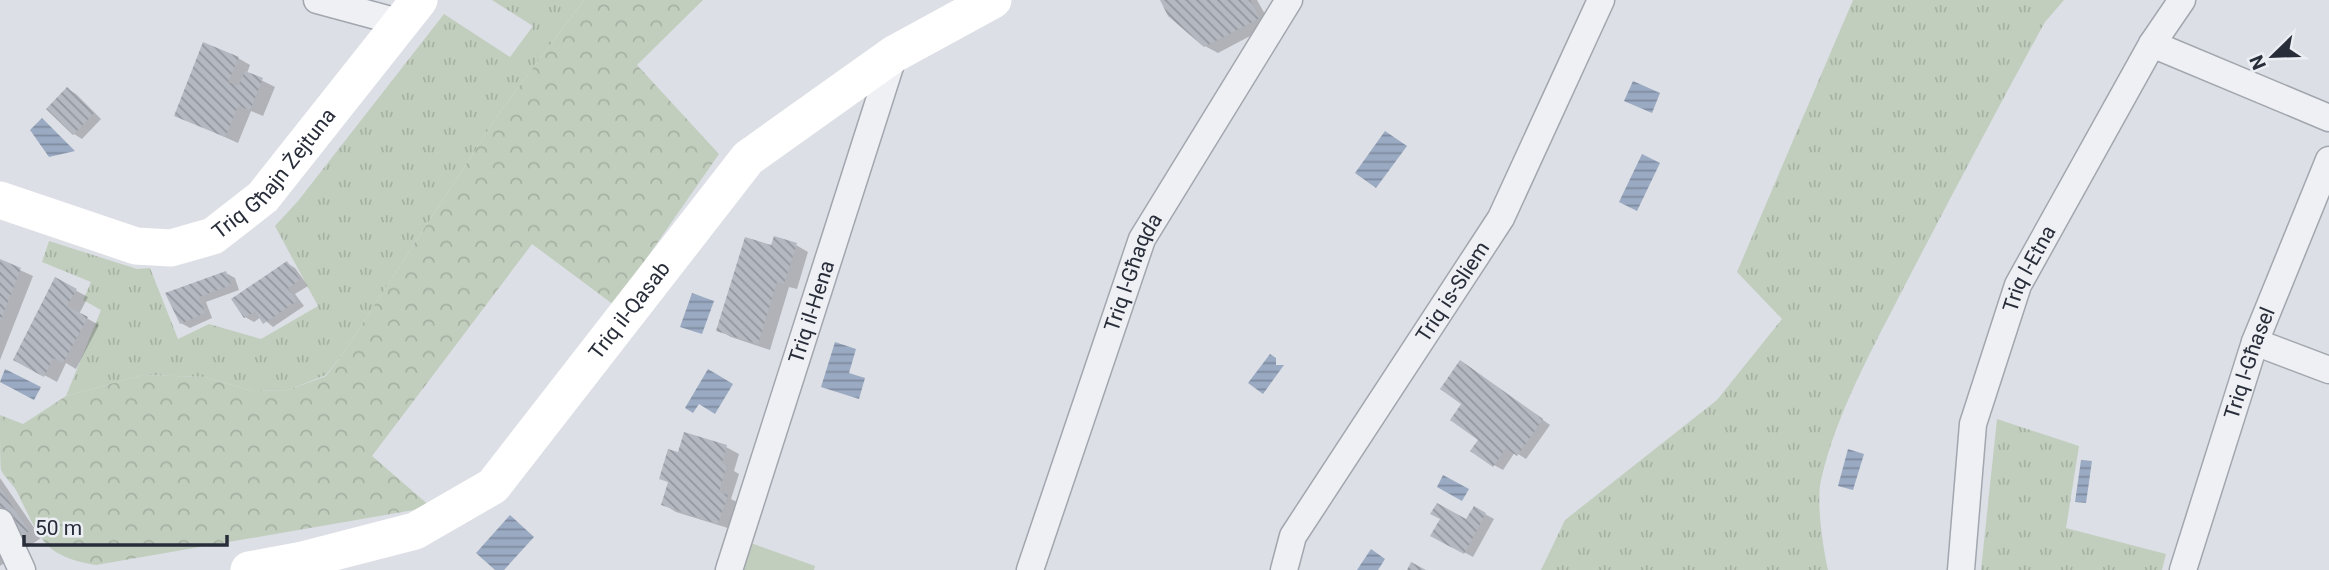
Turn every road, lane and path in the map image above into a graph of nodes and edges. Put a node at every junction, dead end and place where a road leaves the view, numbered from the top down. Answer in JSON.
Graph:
{"nodes":[{"id":1,"x":317,"y":0,"type":"edge"},
{"id":2,"x":993,"y":0,"type":"edge"},
{"id":3,"x":1289,"y":0,"type":"edge"},
{"id":4,"x":1601,"y":0,"type":"edge"},
{"id":5,"x":2182,"y":0,"type":"edge"},
{"id":6,"x":411,"y":12,"type":"edge"},
{"id":7,"x":2152,"y":44,"type":"junction"},
{"id":8,"x":894,"y":54,"type":"junction"},
{"id":9,"x":2329,"y":118,"type":"edge"},
{"id":10,"x":2329,"y":160,"type":"edge"},
{"id":11,"x":0,"y":200,"type":"edge"},
{"id":12,"x":2255,"y":342,"type":"junction"},
{"id":13,"x":2329,"y":370,"type":"edge"},
{"id":14,"x":0,"y":522,"type":"edge"},
{"id":15,"x":305,"y":565,"type":"edge"},
{"id":16,"x":22,"y":570,"type":"edge"},
{"id":17,"x":249,"y":570,"type":"edge"},
{"id":18,"x":729,"y":570,"type":"edge"},
{"id":19,"x":1030,"y":570,"type":"edge"},
{"id":20,"x":1284,"y":570,"type":"edge"},
{"id":21,"x":1962,"y":570,"type":"edge"},
{"id":22,"x":2183,"y":570,"type":"edge"}],
"edges":[{"from":1,"to":6,"type":"street"},
{"from":2,"to":8,"type":"street","name":"Triq il-Qasab"},
{"from":3,"to":19,"type":"street","name":"Triq l-Għaqda"},
{"from":4,"to":20,"type":"street","name":"Triq is-Sliem"},
{"from":5,"to":7,"type":"street","name":"Triq l-Etna"},
{"from":6,"to":11,"type":"street","name":"Triq Għajn Żejtuna"},
{"from":7,"to":9,"type":"street"},
{"from":7,"to":21,"type":"street","name":"Triq l-Etna"},
{"from":8,"to":15,"type":"street","name":"Triq il-Qasab"},
{"from":8,"to":18,"type":"street","name":"Triq il-Hena"},
{"from":10,"to":12,"type":"street","name":"Triq l-Għasel"},
{"from":12,"to":13,"type":"street"},
{"from":12,"to":22,"type":"street","name":"Triq l-Għasel"},
{"from":14,"to":16,"type":"street"},
{"from":15,"to":17,"type":"street","name":"Triq il-Qasab"}]}
